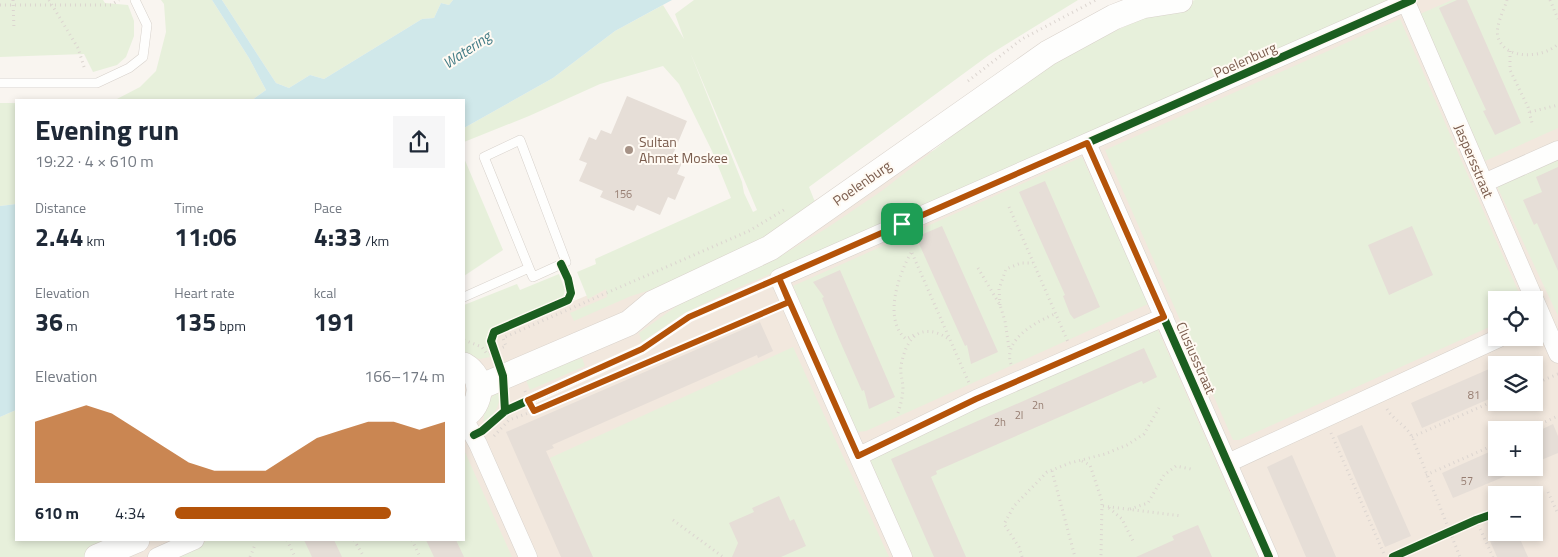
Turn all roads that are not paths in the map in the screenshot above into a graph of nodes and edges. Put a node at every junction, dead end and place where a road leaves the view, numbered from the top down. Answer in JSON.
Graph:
{"nodes":[{"id":1,"x":135,"y":0,"type":"edge"},
{"id":2,"x":1180,"y":0,"type":"edge"},
{"id":3,"x":1406,"y":2,"type":"joint"},
{"id":4,"x":1146,"y":3,"type":"edge"},
{"id":5,"x":0,"y":83,"type":"edge"},
{"id":6,"x":1087,"y":143,"type":"junction"},
{"id":7,"x":1558,"y":150,"type":"edge"},
{"id":8,"x":1484,"y":183,"type":"junction"},
{"id":9,"x":529,"y":268,"type":"junction"},
{"id":10,"x":1527,"y":291,"type":"edge"},
{"id":11,"x":465,"y":297,"type":"edge"},
{"id":12,"x":653,"y":303,"type":"junction"},
{"id":13,"x":1164,"y":317,"type":"junction"},
{"id":14,"x":1543,"y":328,"type":"edge"},
{"id":15,"x":1488,"y":343,"type":"edge"},
{"id":16,"x":1558,"y":354,"type":"edge"},
{"id":17,"x":472,"y":375,"type":"edge"},
{"id":18,"x":471,"y":430,"type":"edge"},
{"id":19,"x":858,"y":456,"type":"junction"},
{"id":20,"x":1228,"y":463,"type":"junction"},
{"id":21,"x":135,"y":541,"type":"edge"},
{"id":22,"x":193,"y":541,"type":"edge"},
{"id":23,"x":97,"y":557,"type":"edge"},
{"id":24,"x":157,"y":557,"type":"edge"},
{"id":25,"x":528,"y":557,"type":"edge"},
{"id":26,"x":903,"y":557,"type":"edge"},
{"id":27,"x":1270,"y":557,"type":"edge"}],
"edges":[{"from":1,"to":5,"type":"lane"},
{"from":2,"to":4,"type":"street","name":"Poelenburg"},
{"from":3,"to":6,"type":"street","name":"Poelenburg"},
{"from":3,"to":8,"type":"street","name":"Jaspersstraat"},
{"from":4,"to":12,"type":"street","name":"Poelenburg"},
{"from":6,"to":13,"type":"street","name":"Clusiusstraat"},
{"from":6,"to":19,"type":"street","name":"Poelenburg"},
{"from":7,"to":8,"type":"street"},
{"from":8,"to":10,"type":"street","name":"Jaspersstraat"},
{"from":9,"to":9,"type":"lane"},
{"from":9,"to":11,"type":"lane"},
{"from":12,"to":17,"type":"street","name":"Poelenburg"},
{"from":12,"to":17,"type":"street","name":"Poelenburg"},
{"from":13,"to":19,"type":"street"},
{"from":13,"to":20,"type":"street","name":"Clusiusstraat"},
{"from":14,"to":16,"type":"street","name":"Jaspersstraat"},
{"from":15,"to":20,"type":"street"},
{"from":17,"to":18,"type":"street"},
{"from":18,"to":25,"type":"street"},
{"from":19,"to":26,"type":"street"},
{"from":20,"to":27,"type":"street","name":"Clusiusstraat"},
{"from":21,"to":23,"type":"street"},
{"from":22,"to":24,"type":"street"}]}
